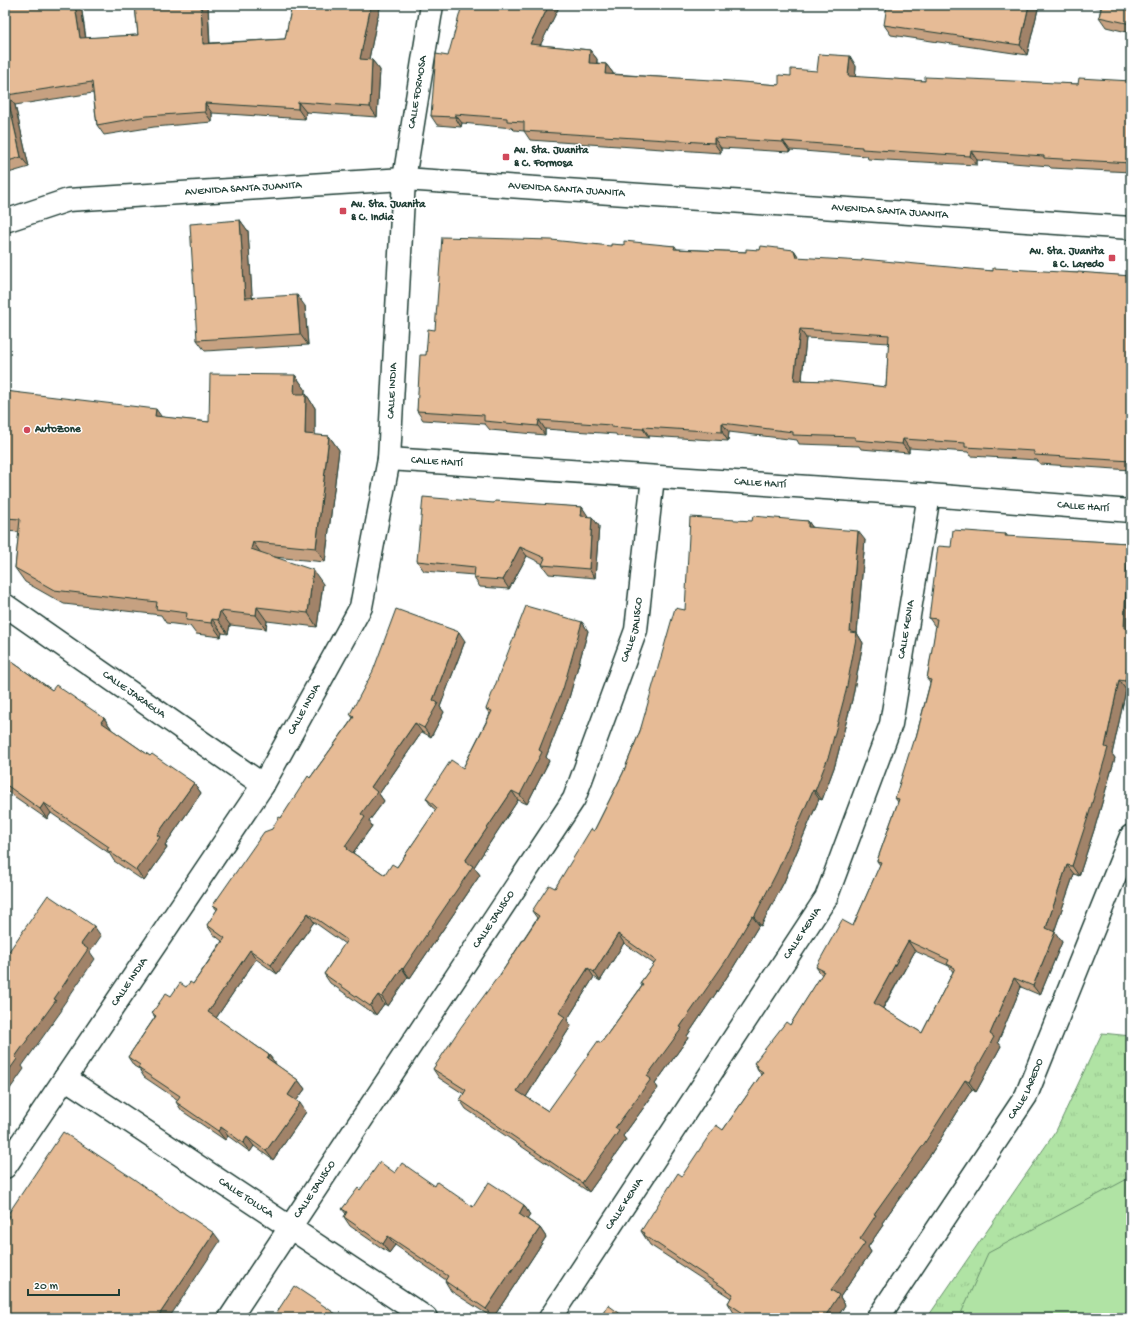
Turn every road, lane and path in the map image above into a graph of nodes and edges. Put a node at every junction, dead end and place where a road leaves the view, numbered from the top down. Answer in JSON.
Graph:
{"nodes":[{"id":1,"x":432,"y":5,"type":"edge"},
{"id":2,"x":404,"y":179,"type":"junction"},
{"id":3,"x":5,"y":221,"type":"edge"},
{"id":4,"x":1131,"y":228,"type":"edge"},
{"id":5,"x":389,"y":459,"type":"junction"},
{"id":6,"x":653,"y":477,"type":"junction"},
{"id":7,"x":929,"y":495,"type":"junction"},
{"id":8,"x":1131,"y":511,"type":"edge"},
{"id":9,"x":5,"y":605,"type":"edge"},
{"id":10,"x":263,"y":785,"type":"junction"},
{"id":11,"x":1131,"y":836,"type":"edge"},
{"id":12,"x":65,"y":1078,"type":"junction"},
{"id":13,"x":5,"y":1167,"type":"edge"},
{"id":14,"x":291,"y":1227,"type":"junction"},
{"id":15,"x":230,"y":1318,"type":"edge"},
{"id":16,"x":426,"y":1318,"type":"edge"},
{"id":17,"x":550,"y":1318,"type":"edge"},
{"id":18,"x":878,"y":1318,"type":"edge"}],
"edges":[{"from":1,"to":2,"type":"street","name":"CALLE FORMOSA"},
{"from":2,"to":3,"type":"street","name":"AVENIDA SANTA JUANITA"},
{"from":2,"to":4,"type":"street","name":"AVENIDA SANTA JUANITA"},
{"from":2,"to":5,"type":"street","name":"CALLE INDIA"},
{"from":5,"to":6,"type":"street","name":"CALLE HAITÍ"},
{"from":5,"to":10,"type":"street","name":"CALLE INDIA"},
{"from":6,"to":7,"type":"street","name":"CALLE HAITÍ"},
{"from":6,"to":14,"type":"street","name":"CALLE JALISCO"},
{"from":7,"to":8,"type":"street","name":"CALLE HAITÍ"},
{"from":7,"to":17,"type":"street","name":"CALLE KENIA"},
{"from":9,"to":10,"type":"street","name":"CALLE JARAGUA"},
{"from":10,"to":12,"type":"street","name":"CALLE INDIA"},
{"from":11,"to":18,"type":"street","name":"CALLE LAREDO"},
{"from":12,"to":13,"type":"street","name":"CALLE INDIA"},
{"from":12,"to":14,"type":"street","name":"CALLE TOLUCA"},
{"from":14,"to":15,"type":"street","name":"CALLE JALISCO"},
{"from":14,"to":16,"type":"street","name":"CALLE TOLUCA"}]}
